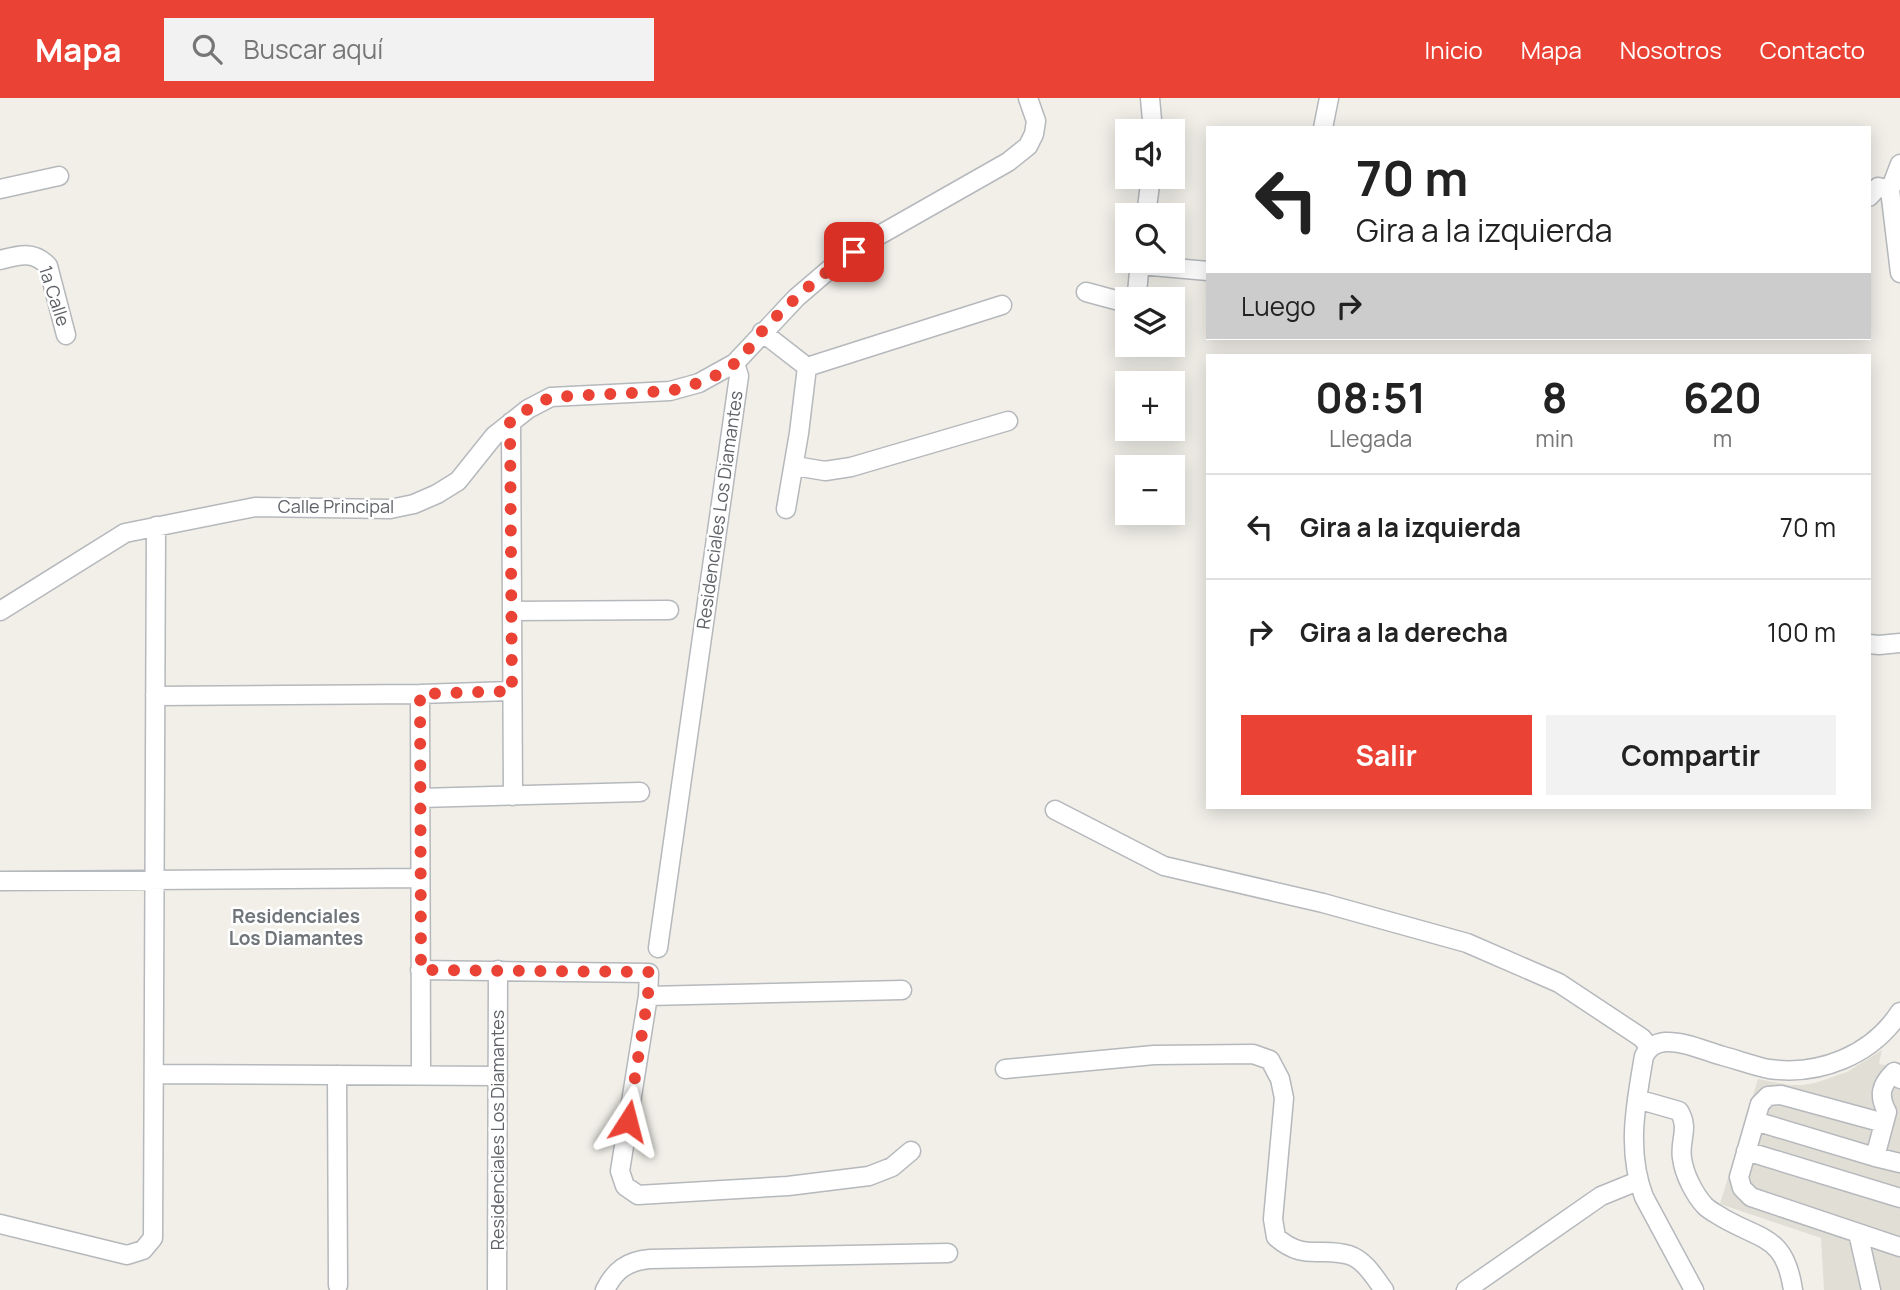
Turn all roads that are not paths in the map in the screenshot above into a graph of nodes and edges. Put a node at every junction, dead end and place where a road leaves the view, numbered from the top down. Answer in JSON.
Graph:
{"nodes":[{"id":1,"x":1028,"y":98,"type":"edge"},
{"id":2,"x":1150,"y":98,"type":"edge"},
{"id":3,"x":1329,"y":98,"type":"edge"},
{"id":4,"x":1152,"y":119,"type":"edge"},
{"id":5,"x":1323,"y":126,"type":"edge"},
{"id":6,"x":1900,"y":164,"type":"edge"},
{"id":7,"x":59,"y":176,"type":"dead end"},
{"id":8,"x":0,"y":189,"type":"edge"},
{"id":9,"x":1890,"y":190,"type":"junction"},
{"id":10,"x":1871,"y":195,"type":"edge"},
{"id":11,"x":0,"y":260,"type":"edge"},
{"id":12,"x":1185,"y":268,"type":"edge"},
{"id":13,"x":1206,"y":271,"type":"edge"},
{"id":14,"x":1900,"y":273,"type":"edge"},
{"id":15,"x":1086,"y":292,"type":"dead end"},
{"id":16,"x":1115,"y":301,"type":"edge"},
{"id":17,"x":1002,"y":305,"type":"dead end"},
{"id":18,"x":762,"y":332,"type":"junction"},
{"id":19,"x":66,"y":335,"type":"dead end"},
{"id":20,"x":735,"y":363,"type":"junction"},
{"id":21,"x":807,"y":367,"type":"junction"},
{"id":22,"x":1008,"y":421,"type":"dead end"},
{"id":23,"x":510,"y":422,"type":"junction"},
{"id":24,"x":794,"y":466,"type":"junction"},
{"id":25,"x":786,"y":509,"type":"dead end"},
{"id":26,"x":156,"y":526,"type":"junction"},
{"id":27,"x":669,"y":610,"type":"dead end"},
{"id":28,"x":0,"y":611,"type":"edge"},
{"id":29,"x":512,"y":611,"type":"junction"},
{"id":30,"x":1900,"y":643,"type":"edge"},
{"id":31,"x":1871,"y":644,"type":"edge"},
{"id":32,"x":512,"y":691,"type":"junction"},
{"id":33,"x":420,"y":694,"type":"junction"},
{"id":34,"x":155,"y":696,"type":"junction"},
{"id":35,"x":640,"y":792,"type":"dead end"},
{"id":36,"x":513,"y":796,"type":"junction"},
{"id":37,"x":420,"y":798,"type":"junction"},
{"id":38,"x":1055,"y":810,"type":"dead end"},
{"id":39,"x":420,"y":878,"type":"junction"},
{"id":40,"x":154,"y":880,"type":"junction"},
{"id":41,"x":0,"y":881,"type":"edge"},
{"id":42,"x":658,"y":948,"type":"dead end"},
{"id":43,"x":421,"y":970,"type":"junction"},
{"id":44,"x":498,"y":971,"type":"junction"},
{"id":45,"x":902,"y":990,"type":"dead end"},
{"id":46,"x":648,"y":996,"type":"junction"},
{"id":47,"x":1900,"y":1012,"type":"edge"},
{"id":48,"x":1649,"y":1047,"type":"junction"},
{"id":49,"x":1005,"y":1069,"type":"dead end"},
{"id":50,"x":154,"y":1074,"type":"junction"},
{"id":51,"x":337,"y":1075,"type":"junction"},
{"id":52,"x":421,"y":1076,"type":"junction"},
{"id":53,"x":498,"y":1076,"type":"junction"},
{"id":54,"x":1900,"y":1079,"type":"edge"},
{"id":55,"x":1637,"y":1099,"type":"junction"},
{"id":56,"x":1890,"y":1112,"type":"edge"},
{"id":57,"x":1755,"y":1121,"type":"junction"},
{"id":58,"x":911,"y":1150,"type":"dead end"},
{"id":59,"x":1746,"y":1152,"type":"junction"},
{"id":60,"x":1875,"y":1157,"type":"junction"},
{"id":61,"x":1900,"y":1163,"type":"edge"},
{"id":62,"x":1638,"y":1181,"type":"junction"},
{"id":63,"x":1900,"y":1198,"type":"edge"},
{"id":64,"x":0,"y":1224,"type":"edge"},
{"id":65,"x":1858,"y":1233,"type":"junction"},
{"id":66,"x":1900,"y":1247,"type":"edge"},
{"id":67,"x":948,"y":1252,"type":"dead end"},
{"id":68,"x":338,"y":1284,"type":"dead end"},
{"id":69,"x":497,"y":1290,"type":"edge"},
{"id":70,"x":605,"y":1290,"type":"edge"},
{"id":71,"x":1384,"y":1290,"type":"edge"},
{"id":72,"x":1466,"y":1290,"type":"edge"},
{"id":73,"x":1694,"y":1290,"type":"edge"},
{"id":74,"x":1793,"y":1290,"type":"edge"},
{"id":75,"x":1871,"y":1290,"type":"edge"}],
"edges":[{"from":1,"to":18,"type":"street"},
{"from":2,"to":4,"type":"street"},
{"from":3,"to":5,"type":"street"},
{"from":6,"to":9,"type":"street"},
{"from":7,"to":8,"type":"street"},
{"from":9,"to":10,"type":"street"},
{"from":9,"to":14,"type":"street"},
{"from":11,"to":19,"type":"street","name":"1a Calle"},
{"from":12,"to":13,"type":"street"},
{"from":15,"to":16,"type":"street"},
{"from":17,"to":21,"type":"street"},
{"from":18,"to":20,"type":"street"},
{"from":18,"to":21,"type":"street"},
{"from":20,"to":23,"type":"street","name":"Calle Principal"},
{"from":20,"to":42,"type":"street","name":"Residenciales Los Diamantes"},
{"from":21,"to":24,"type":"street"},
{"from":22,"to":24,"type":"street"},
{"from":23,"to":26,"type":"street","name":"Calle Principal"},
{"from":23,"to":29,"type":"street"},
{"from":24,"to":25,"type":"street"},
{"from":26,"to":28,"type":"street","name":"Calle Principal"},
{"from":26,"to":34,"type":"street"},
{"from":27,"to":29,"type":"street"},
{"from":29,"to":32,"type":"street"},
{"from":30,"to":31,"type":"street"},
{"from":32,"to":33,"type":"street"},
{"from":32,"to":36,"type":"street"},
{"from":33,"to":34,"type":"street"},
{"from":33,"to":37,"type":"street"},
{"from":34,"to":40,"type":"street"},
{"from":35,"to":36,"type":"street"},
{"from":36,"to":37,"type":"street"},
{"from":37,"to":39,"type":"street"},
{"from":38,"to":48,"type":"street"},
{"from":39,"to":40,"type":"street"},
{"from":39,"to":43,"type":"street"},
{"from":40,"to":41,"type":"street"},
{"from":40,"to":50,"type":"street"},
{"from":43,"to":44,"type":"street"},
{"from":43,"to":52,"type":"street"},
{"from":44,"to":46,"type":"street"},
{"from":44,"to":53,"type":"street","name":"Residenciales Los Diamantes"},
{"from":45,"to":46,"type":"street"},
{"from":46,"to":58,"type":"street"},
{"from":47,"to":48,"type":"street"},
{"from":48,"to":55,"type":"street"},
{"from":49,"to":71,"type":"street"},
{"from":50,"to":51,"type":"street"},
{"from":50,"to":64,"type":"street"},
{"from":51,"to":52,"type":"street"},
{"from":51,"to":68,"type":"street"},
{"from":52,"to":53,"type":"street"},
{"from":53,"to":69,"type":"street","name":"Residenciales Los Diamantes"},
{"from":54,"to":56,"type":"street"},
{"from":55,"to":62,"type":"street"},
{"from":55,"to":74,"type":"street"},
{"from":56,"to":57,"type":"street"},
{"from":56,"to":60,"type":"street"},
{"from":57,"to":59,"type":"street"},
{"from":57,"to":60,"type":"street"},
{"from":59,"to":63,"type":"street"},
{"from":59,"to":65,"type":"street"},
{"from":60,"to":61,"type":"street"},
{"from":62,"to":72,"type":"street"},
{"from":62,"to":73,"type":"street"},
{"from":65,"to":66,"type":"street"},
{"from":65,"to":75,"type":"street"},
{"from":67,"to":70,"type":"street"}]}
